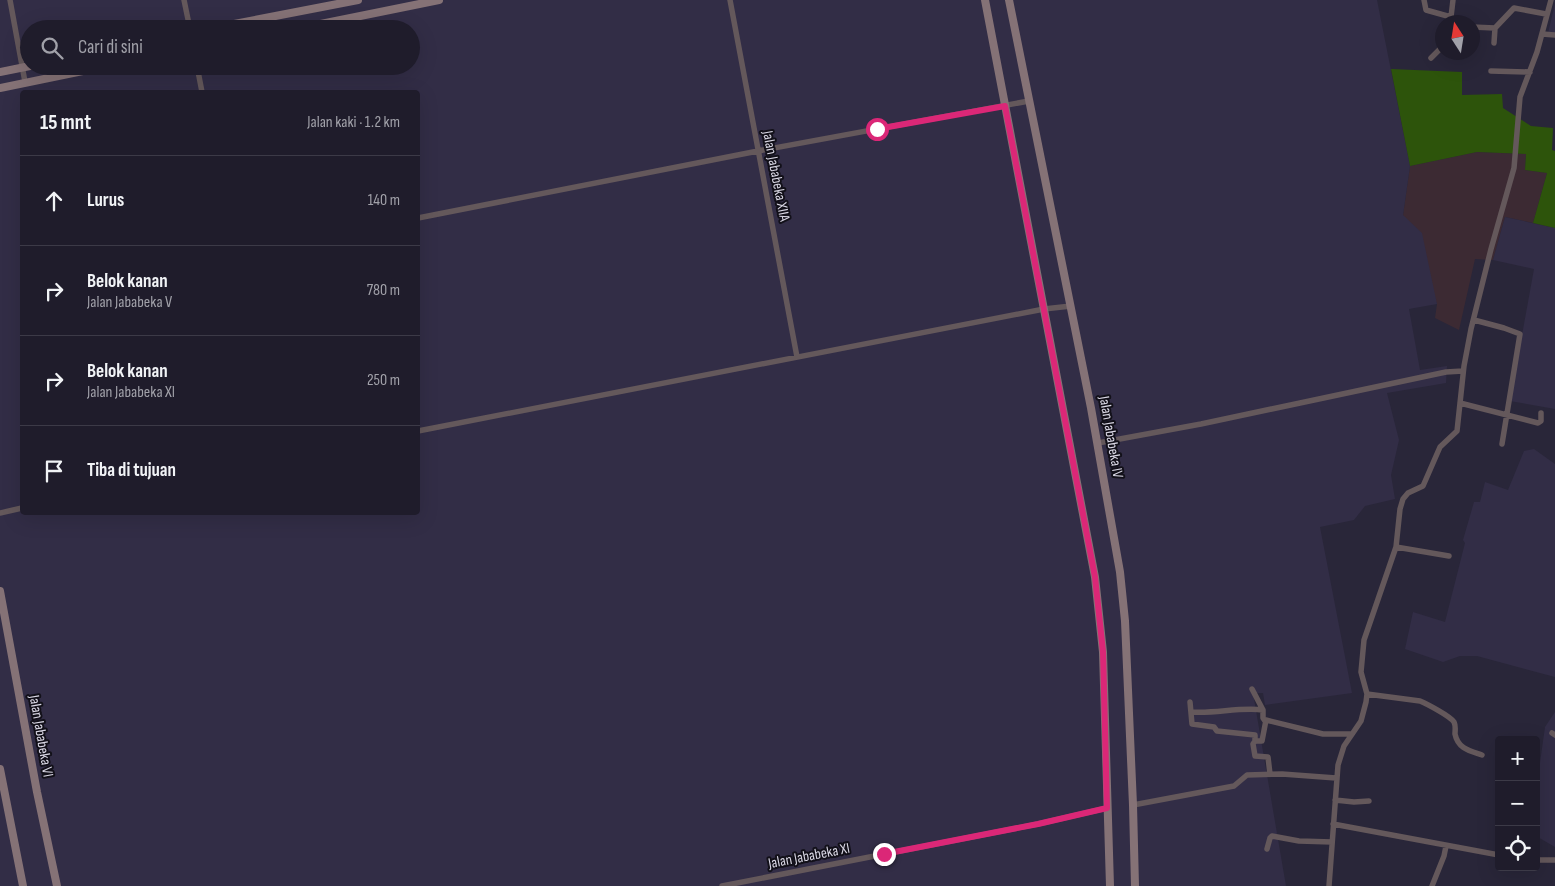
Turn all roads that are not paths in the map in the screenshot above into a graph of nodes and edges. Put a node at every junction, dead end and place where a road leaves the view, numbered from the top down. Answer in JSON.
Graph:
{"nodes":[{"id":1,"x":10,"y":0,"type":"edge"},
{"id":2,"x":184,"y":0,"type":"edge"},
{"id":3,"x":358,"y":0,"type":"edge"},
{"id":4,"x":439,"y":0,"type":"edge"},
{"id":5,"x":730,"y":0,"type":"edge"},
{"id":6,"x":985,"y":0,"type":"edge"},
{"id":7,"x":1009,"y":0,"type":"edge"},
{"id":8,"x":1424,"y":0,"type":"edge"},
{"id":9,"x":1453,"y":0,"type":"edge"},
{"id":10,"x":1551,"y":0,"type":"edge"},
{"id":11,"x":1546,"y":14,"type":"junction"},
{"id":12,"x":1438,"y":15,"type":"edge"},
{"id":13,"x":1452,"y":15,"type":"edge"},
{"id":14,"x":188,"y":20,"type":"edge"},
{"id":15,"x":255,"y":20,"type":"edge"},
{"id":16,"x":340,"y":20,"type":"edge"},
{"id":17,"x":1480,"y":27,"type":"edge"},
{"id":18,"x":1495,"y":28,"type":"junction"},
{"id":19,"x":1542,"y":34,"type":"junction"},
{"id":20,"x":1555,"y":35,"type":"edge"},
{"id":21,"x":20,"y":42,"type":"edge"},
{"id":22,"x":1494,"y":43,"type":"dead end"},
{"id":23,"x":1435,"y":53,"type":"edge"},
{"id":24,"x":1430,"y":58,"type":"dead end"},
{"id":25,"x":20,"y":68,"type":"edge"},
{"id":26,"x":1491,"y":71,"type":"dead end"},
{"id":27,"x":0,"y":72,"type":"edge"},
{"id":28,"x":1530,"y":72,"type":"junction"},
{"id":29,"x":25,"y":75,"type":"edge"},
{"id":30,"x":61,"y":75,"type":"edge"},
{"id":31,"x":199,"y":75,"type":"edge"},
{"id":32,"x":25,"y":82,"type":"junction"},
{"id":33,"x":0,"y":88,"type":"edge"},
{"id":34,"x":202,"y":90,"type":"edge"},
{"id":35,"x":1029,"y":101,"type":"junction"},
{"id":36,"x":1005,"y":106,"type":"junction"},
{"id":37,"x":758,"y":151,"type":"junction"},
{"id":38,"x":420,"y":218,"type":"edge"},
{"id":39,"x":1071,"y":306,"type":"junction"},
{"id":40,"x":1044,"y":309,"type":"junction"},
{"id":41,"x":1474,"y":320,"type":"junction"},
{"id":42,"x":797,"y":357,"type":"junction"},
{"id":43,"x":1463,"y":371,"type":"junction"},
{"id":44,"x":1460,"y":404,"type":"junction"},
{"id":45,"x":1541,"y":413,"type":"dead end"},
{"id":46,"x":1507,"y":415,"type":"junction"},
{"id":47,"x":420,"y":431,"type":"edge"},
{"id":48,"x":1098,"y":443,"type":"junction"},
{"id":49,"x":1502,"y":444,"type":"dead end"},
{"id":50,"x":20,"y":508,"type":"edge"},
{"id":51,"x":0,"y":513,"type":"edge"},
{"id":52,"x":1396,"y":547,"type":"junction"},
{"id":53,"x":1449,"y":556,"type":"dead end"},
{"id":54,"x":0,"y":592,"type":"edge"},
{"id":55,"x":1252,"y":689,"type":"dead end"},
{"id":56,"x":1366,"y":694,"type":"junction"},
{"id":57,"x":1190,"y":702,"type":"dead end"},
{"id":58,"x":1263,"y":710,"type":"junction"},
{"id":59,"x":1191,"y":712,"type":"junction"},
{"id":60,"x":1265,"y":722,"type":"junction"},
{"id":61,"x":1351,"y":734,"type":"junction"},
{"id":62,"x":1255,"y":741,"type":"junction"},
{"id":63,"x":1482,"y":755,"type":"dead end"},
{"id":64,"x":0,"y":769,"type":"edge"},
{"id":65,"x":1270,"y":774,"type":"junction"},
{"id":66,"x":1336,"y":778,"type":"junction"},
{"id":67,"x":1335,"y":800,"type":"junction"},
{"id":68,"x":1369,"y":801,"type":"dead end"},
{"id":69,"x":1133,"y":805,"type":"junction"},
{"id":70,"x":1107,"y":808,"type":"junction"},
{"id":71,"x":1333,"y":824,"type":"junction"},
{"id":72,"x":1332,"y":842,"type":"junction"},
{"id":73,"x":1446,"y":846,"type":"junction"},
{"id":74,"x":1267,"y":849,"type":"dead end"},
{"id":75,"x":1495,"y":854,"type":"edge"},
{"id":76,"x":1540,"y":860,"type":"edge"},
{"id":77,"x":1555,"y":860,"type":"edge"},
{"id":78,"x":23,"y":886,"type":"edge"},
{"id":79,"x":57,"y":886,"type":"edge"},
{"id":80,"x":722,"y":886,"type":"edge"},
{"id":81,"x":1110,"y":886,"type":"edge"},
{"id":82,"x":1135,"y":886,"type":"edge"},
{"id":83,"x":1330,"y":886,"type":"edge"},
{"id":84,"x":1432,"y":886,"type":"edge"}],
"edges":[{"from":1,"to":21,"type":"street"},
{"from":2,"to":14,"type":"street"},
{"from":3,"to":15,"type":"street"},
{"from":4,"to":16,"type":"street"},
{"from":5,"to":37,"type":"street","name":"Jalan Jababeka XIIA"},
{"from":6,"to":36,"type":"street"},
{"from":7,"to":35,"type":"street","name":"Jalan Jababeka IV"},
{"from":8,"to":12,"type":"street"},
{"from":9,"to":13,"type":"street"},
{"from":10,"to":11,"type":"street"},
{"from":11,"to":18,"type":"street"},
{"from":11,"to":19,"type":"street"},
{"from":17,"to":18,"type":"street"},
{"from":18,"to":22,"type":"street"},
{"from":19,"to":20,"type":"street"},
{"from":19,"to":28,"type":"street"},
{"from":23,"to":24,"type":"street"},
{"from":25,"to":27,"type":"street"},
{"from":26,"to":28,"type":"street"},
{"from":28,"to":41,"type":"street"},
{"from":29,"to":32,"type":"street"},
{"from":30,"to":32,"type":"street"},
{"from":31,"to":34,"type":"street"},
{"from":32,"to":33,"type":"street"},
{"from":35,"to":36,"type":"street"},
{"from":35,"to":39,"type":"street","name":"Jalan Jababeka IV"},
{"from":36,"to":37,"type":"street"},
{"from":36,"to":40,"type":"street"},
{"from":37,"to":38,"type":"street"},
{"from":37,"to":42,"type":"street","name":"Jalan Jababeka XIIA"},
{"from":39,"to":40,"type":"street"},
{"from":39,"to":48,"type":"street","name":"Jalan Jababeka IV"},
{"from":40,"to":42,"type":"street"},
{"from":40,"to":70,"type":"street"},
{"from":41,"to":43,"type":"street"},
{"from":41,"to":46,"type":"street"},
{"from":42,"to":47,"type":"street"},
{"from":43,"to":44,"type":"street"},
{"from":43,"to":48,"type":"street"},
{"from":44,"to":46,"type":"street"},
{"from":44,"to":52,"type":"street"},
{"from":45,"to":46,"type":"street"},
{"from":46,"to":49,"type":"street"},
{"from":48,"to":69,"type":"street","name":"Jalan Jababeka IV"},
{"from":50,"to":51,"type":"street"},
{"from":52,"to":53,"type":"street"},
{"from":52,"to":56,"type":"street"},
{"from":54,"to":79,"type":"street","name":"Jalan Jababeka VI"},
{"from":55,"to":58,"type":"street"},
{"from":56,"to":61,"type":"street"},
{"from":56,"to":63,"type":"street"},
{"from":57,"to":59,"type":"street"},
{"from":58,"to":59,"type":"street"},
{"from":58,"to":60,"type":"street"},
{"from":59,"to":62,"type":"street"},
{"from":60,"to":61,"type":"street"},
{"from":60,"to":62,"type":"street"},
{"from":61,"to":66,"type":"street"},
{"from":62,"to":65,"type":"street"},
{"from":64,"to":78,"type":"street"},
{"from":65,"to":66,"type":"street"},
{"from":65,"to":69,"type":"street"},
{"from":66,"to":67,"type":"street"},
{"from":67,"to":68,"type":"street"},
{"from":67,"to":71,"type":"street"},
{"from":69,"to":82,"type":"street","name":"Jalan Jababeka IV"},
{"from":70,"to":80,"type":"street","name":"Jalan Jababeka XI"},
{"from":70,"to":81,"type":"street"},
{"from":71,"to":72,"type":"street"},
{"from":71,"to":73,"type":"street"},
{"from":72,"to":74,"type":"street"},
{"from":72,"to":83,"type":"street"},
{"from":73,"to":75,"type":"street"},
{"from":73,"to":84,"type":"street"},
{"from":76,"to":77,"type":"street"}]}
